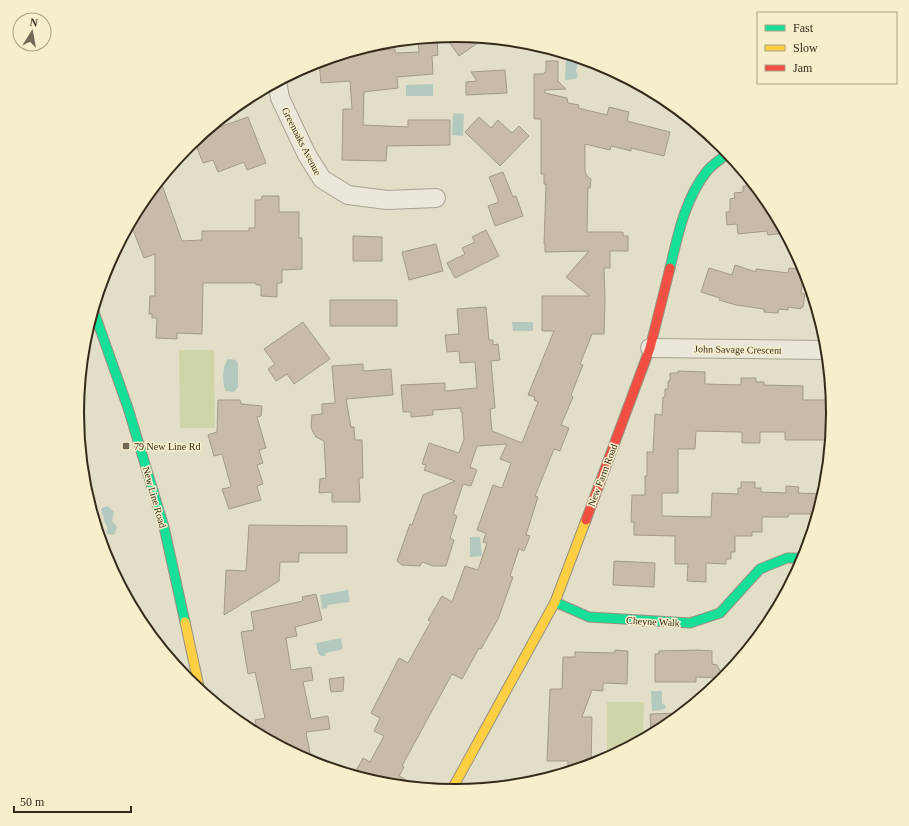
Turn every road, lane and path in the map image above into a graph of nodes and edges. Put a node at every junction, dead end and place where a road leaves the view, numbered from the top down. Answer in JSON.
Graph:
{"nodes":[{"id":1,"x":278,"y":87,"type":"edge"},
{"id":2,"x":723,"y":157,"type":"edge"},
{"id":3,"x":436,"y":198,"type":"dead end"},
{"id":4,"x":96,"y":317,"type":"edge"},
{"id":5,"x":650,"y":348,"type":"junction"},
{"id":6,"x":819,"y":350,"type":"edge"},
{"id":7,"x":796,"y":558,"type":"edge"},
{"id":8,"x":555,"y":602,"type":"junction"},
{"id":9,"x":198,"y":680,"type":"edge"},
{"id":10,"x":455,"y":784,"type":"edge"}],
"edges":[{"from":1,"to":3,"type":"street","name":"Greenoaks Avenue"},
{"from":2,"to":5,"type":"street","name":"New Farm Road"},
{"from":4,"to":9,"type":"street","name":"New Line Road"},
{"from":5,"to":6,"type":"street","name":"John Savage Crescent"},
{"from":5,"to":8,"type":"street","name":"New Farm Road"},
{"from":7,"to":8,"type":"street","name":"Cheyne Walk"},
{"from":8,"to":10,"type":"street","name":"New Farm Road"}]}
